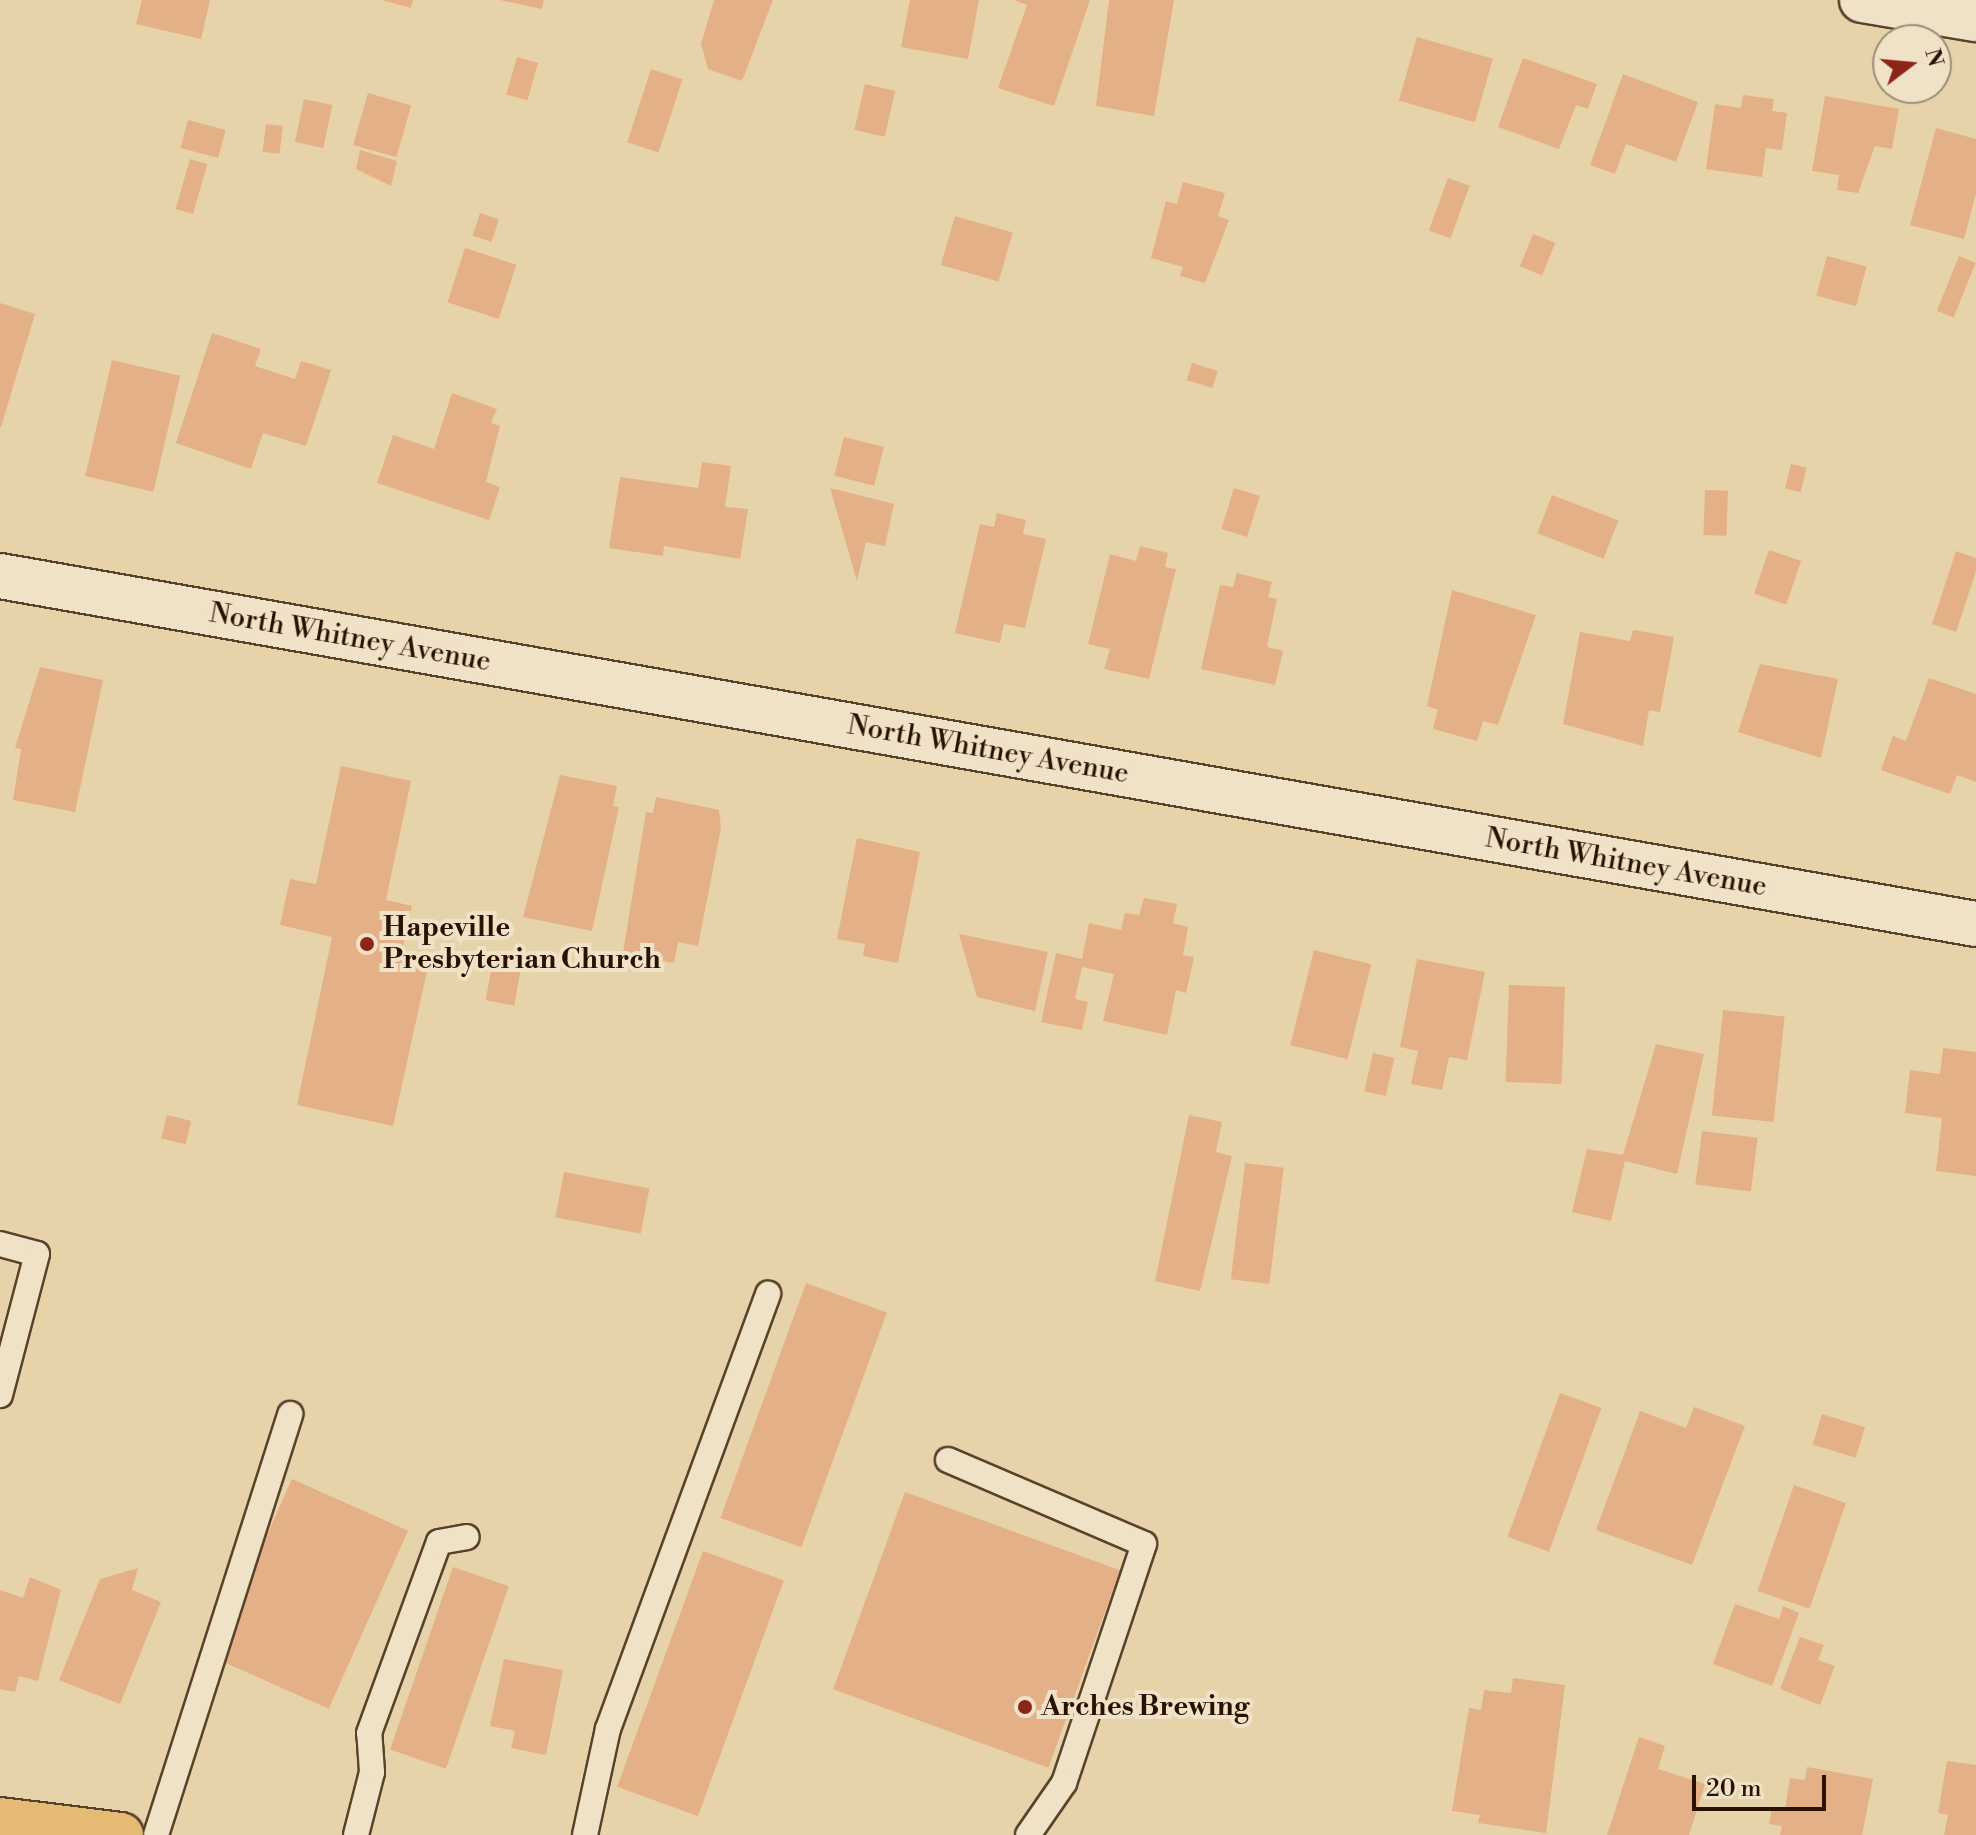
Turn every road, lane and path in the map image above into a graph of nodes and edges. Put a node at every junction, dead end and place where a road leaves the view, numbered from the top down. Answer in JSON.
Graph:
{"nodes":[{"id":1,"x":1862,"y":0,"type":"edge"},
{"id":2,"x":1976,"y":19,"type":"edge"},
{"id":3,"x":0,"y":576,"type":"edge"},
{"id":4,"x":1976,"y":924,"type":"edge"},
{"id":5,"x":0,"y":1244,"type":"edge"},
{"id":6,"x":768,"y":1293,"type":"dead end"},
{"id":7,"x":0,"y":1395,"type":"edge"},
{"id":8,"x":290,"y":1414,"type":"dead end"},
{"id":9,"x":948,"y":1460,"type":"dead end"},
{"id":10,"x":467,"y":1537,"type":"dead end"},
{"id":11,"x":0,"y":1820,"type":"edge"},
{"id":12,"x":121,"y":1835,"type":"edge"},
{"id":13,"x":156,"y":1835,"type":"edge"},
{"id":14,"x":356,"y":1835,"type":"edge"},
{"id":15,"x":585,"y":1835,"type":"edge"},
{"id":16,"x":1028,"y":1835,"type":"edge"}],
"edges":[{"from":1,"to":2,"type":"street"},
{"from":3,"to":4,"type":"street","name":"North Whitney Avenue"},
{"from":5,"to":7,"type":"lane"},
{"from":6,"to":15,"type":"lane"},
{"from":8,"to":13,"type":"lane"},
{"from":9,"to":16,"type":"lane"},
{"from":10,"to":14,"type":"lane"},
{"from":11,"to":12,"type":"main road"}]}
